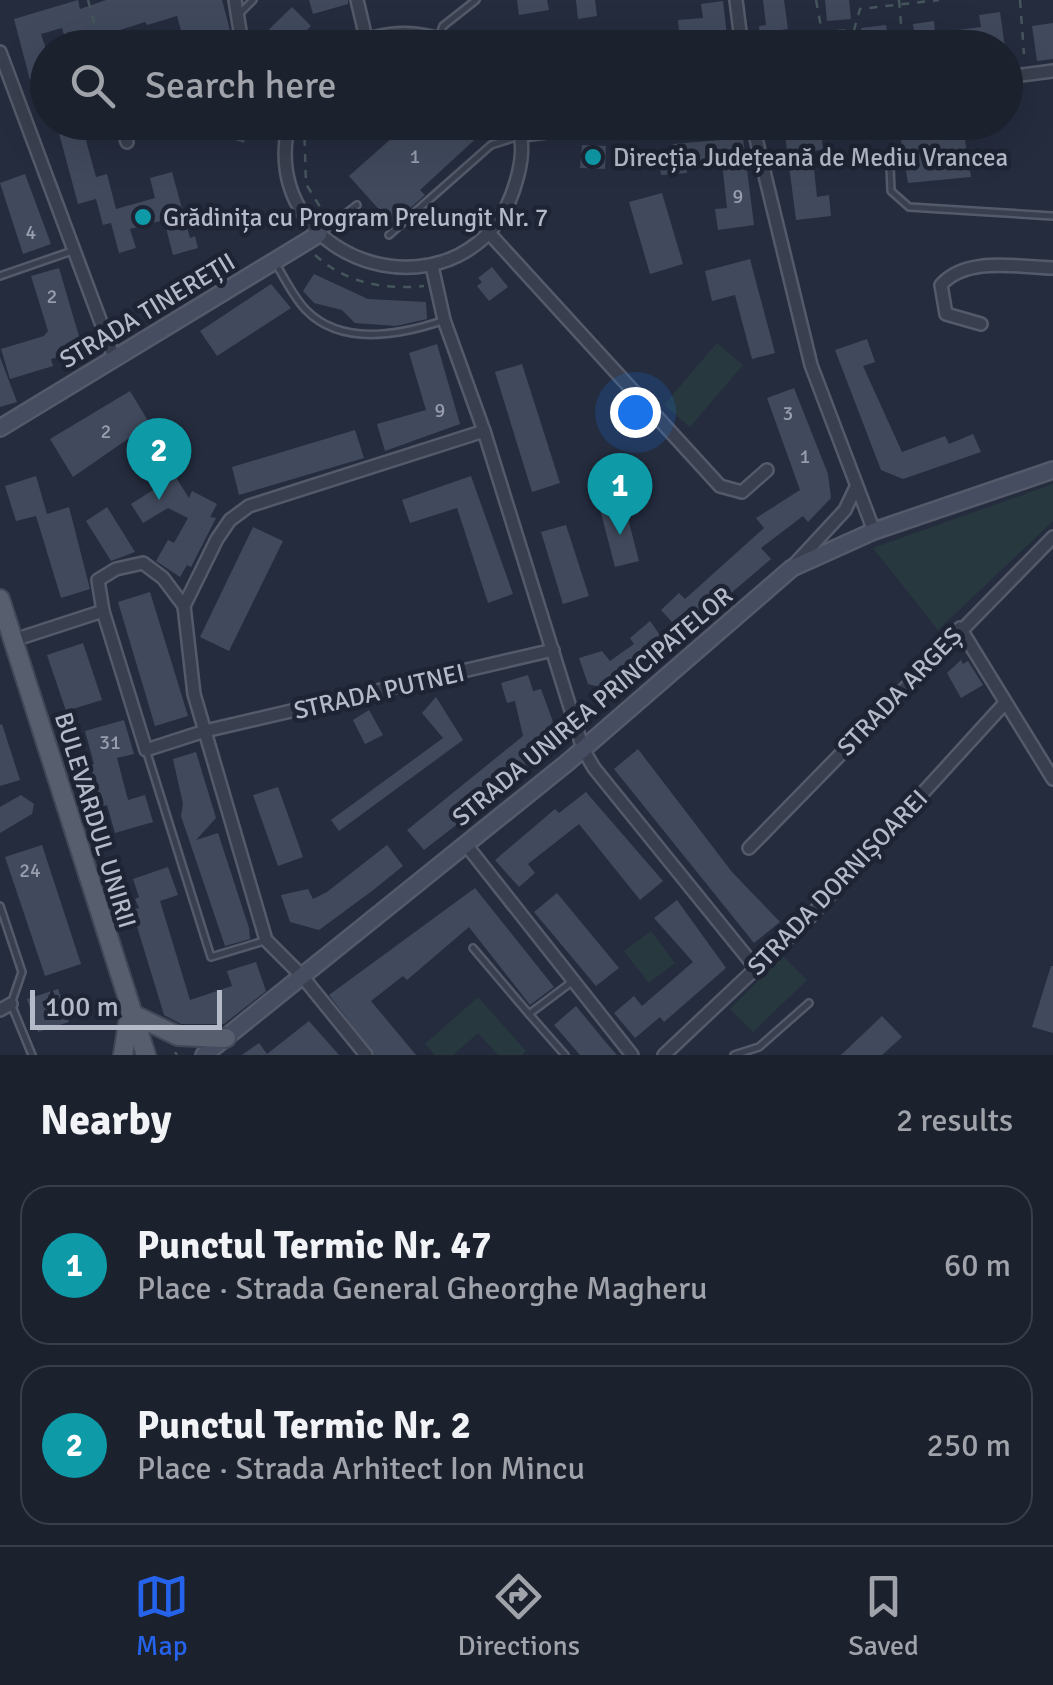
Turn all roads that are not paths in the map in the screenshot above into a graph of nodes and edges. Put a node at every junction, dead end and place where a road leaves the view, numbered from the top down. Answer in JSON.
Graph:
{"nodes":[{"id":1,"x":235,"y":0,"type":"edge"},
{"id":2,"x":253,"y":0,"type":"edge"},
{"id":3,"x":357,"y":0,"type":"edge"},
{"id":4,"x":476,"y":0,"type":"edge"},
{"id":5,"x":736,"y":0,"type":"edge"},
{"id":6,"x":238,"y":15,"type":"junction"},
{"id":7,"x":240,"y":30,"type":"edge"},
{"id":8,"x":358,"y":30,"type":"edge"},
{"id":9,"x":442,"y":30,"type":"edge"},
{"id":10,"x":740,"y":30,"type":"edge"},
{"id":11,"x":0,"y":52,"type":"edge"},
{"id":12,"x":1053,"y":71,"type":"edge"},
{"id":13,"x":1023,"y":75,"type":"edge"},
{"id":14,"x":30,"y":135,"type":"edge"},
{"id":15,"x":32,"y":140,"type":"edge"},
{"id":16,"x":289,"y":140,"type":"edge"},
{"id":17,"x":501,"y":140,"type":"edge"},
{"id":18,"x":521,"y":140,"type":"edge"},
{"id":19,"x":756,"y":140,"type":"edge"},
{"id":20,"x":890,"y":166,"type":"dead end"},
{"id":21,"x":357,"y":206,"type":"dead end"},
{"id":22,"x":1053,"y":216,"type":"edge"},
{"id":23,"x":326,"y":229,"type":"junction"},
{"id":24,"x":489,"y":233,"type":"junction"},
{"id":25,"x":389,"y":235,"type":"dead end"},
{"id":26,"x":72,"y":251,"type":"junction"},
{"id":27,"x":274,"y":261,"type":"junction"},
{"id":28,"x":432,"y":266,"type":"junction"},
{"id":29,"x":1053,"y":268,"type":"edge"},
{"id":30,"x":0,"y":276,"type":"edge"},
{"id":31,"x":444,"y":320,"type":"junction"},
{"id":32,"x":981,"y":324,"type":"dead end"},
{"id":33,"x":115,"y":360,"type":"junction"},
{"id":34,"x":0,"y":428,"type":"edge"},
{"id":35,"x":484,"y":431,"type":"junction"},
{"id":36,"x":766,"y":470,"type":"dead end"},
{"id":37,"x":1053,"y":470,"type":"edge"},
{"id":38,"x":856,"y":486,"type":"junction"},
{"id":39,"x":874,"y":531,"type":"junction"},
{"id":40,"x":1053,"y":537,"type":"edge"},
{"id":41,"x":792,"y":568,"type":"junction"},
{"id":42,"x":1,"y":606,"type":"edge"},
{"id":43,"x":184,"y":606,"type":"junction"},
{"id":44,"x":104,"y":610,"type":"junction"},
{"id":45,"x":960,"y":628,"type":"junction"},
{"id":46,"x":14,"y":640,"type":"junction"},
{"id":47,"x":553,"y":650,"type":"junction"},
{"id":48,"x":1004,"y":703,"type":"junction"},
{"id":49,"x":205,"y":732,"type":"junction"},
{"id":50,"x":584,"y":749,"type":"junction"},
{"id":51,"x":146,"y":750,"type":"junction"},
{"id":52,"x":1053,"y":779,"type":"edge"},
{"id":53,"x":466,"y":846,"type":"junction"},
{"id":54,"x":749,"y":848,"type":"dead end"},
{"id":55,"x":0,"y":906,"type":"edge"},
{"id":56,"x":266,"y":940,"type":"junction"},
{"id":57,"x":473,"y":948,"type":"dead end"},
{"id":58,"x":755,"y":967,"type":"junction"},
{"id":59,"x":302,"y":976,"type":"junction"},
{"id":60,"x":573,"y":981,"type":"junction"},
{"id":61,"x":809,"y":1004,"type":"dead end"},
{"id":62,"x":5,"y":1007,"type":"edge"},
{"id":63,"x":130,"y":1013,"type":"junction"},
{"id":64,"x":530,"y":1014,"type":"junction"},
{"id":65,"x":226,"y":1038,"type":"junction"},
{"id":66,"x":32,"y":1055,"type":"edge"},
{"id":67,"x":124,"y":1055,"type":"edge"},
{"id":68,"x":146,"y":1055,"type":"edge"},
{"id":69,"x":204,"y":1055,"type":"edge"},
{"id":70,"x":366,"y":1055,"type":"edge"},
{"id":71,"x":565,"y":1055,"type":"edge"},
{"id":72,"x":632,"y":1055,"type":"edge"},
{"id":73,"x":664,"y":1055,"type":"edge"},
{"id":74,"x":734,"y":1055,"type":"edge"}],
"edges":[{"from":1,"to":6,"type":"street"},
{"from":2,"to":6,"type":"lane"},
{"from":3,"to":8,"type":"street"},
{"from":4,"to":9,"type":"lane"},
{"from":5,"to":10,"type":"street"},
{"from":6,"to":7,"type":"street"},
{"from":11,"to":14,"type":"street"},
{"from":12,"to":13,"type":"street"},
{"from":15,"to":26,"type":"street"},
{"from":16,"to":23,"type":"street"},
{"from":17,"to":25,"type":"lane"},
{"from":18,"to":24,"type":"street"},
{"from":19,"to":38,"type":"street"},
{"from":20,"to":22,"type":"lane"},
{"from":21,"to":23,"type":"lane"},
{"from":23,"to":27,"type":"main road","name":"STRADA TINEREȚII"},
{"from":23,"to":28,"type":"street"},
{"from":24,"to":28,"type":"street"},
{"from":24,"to":36,"type":"street"},
{"from":26,"to":30,"type":"lane"},
{"from":26,"to":33,"type":"street"},
{"from":27,"to":31,"type":"lane"},
{"from":27,"to":33,"type":"main road","name":"STRADA TINEREȚII"},
{"from":28,"to":31,"type":"street"},
{"from":29,"to":32,"type":"street"},
{"from":31,"to":35,"type":"street"},
{"from":33,"to":34,"type":"main road","name":"STRADA TINEREȚII"},
{"from":35,"to":43,"type":"street"},
{"from":35,"to":47,"type":"street"},
{"from":37,"to":39,"type":"main road","name":"STRADA UNIREA PRINCIPATELOR"},
{"from":38,"to":39,"type":"street"},
{"from":38,"to":41,"type":"street"},
{"from":39,"to":41,"type":"main road","name":"STRADA UNIREA PRINCIPATELOR"},
{"from":40,"to":45,"type":"street","name":"STRADA ARGEȘ"},
{"from":41,"to":50,"type":"main road","name":"STRADA UNIREA PRINCIPATELOR"},
{"from":42,"to":46,"type":"main road","name":"BULEVARDUL UNIRII"},
{"from":43,"to":44,"type":"street"},
{"from":43,"to":49,"type":"street"},
{"from":44,"to":46,"type":"street"},
{"from":44,"to":51,"type":"street"},
{"from":45,"to":48,"type":"street"},
{"from":45,"to":54,"type":"street","name":"STRADA ARGEȘ"},
{"from":46,"to":63,"type":"main road","name":"BULEVARDUL UNIRII"},
{"from":47,"to":49,"type":"street","name":"STRADA PUTNEI"},
{"from":47,"to":50,"type":"street"},
{"from":48,"to":52,"type":"street"},
{"from":48,"to":58,"type":"street","name":"STRADA DORNIȘOAREI"},
{"from":49,"to":51,"type":"street","name":"STRADA PUTNEI"},
{"from":49,"to":56,"type":"street"},
{"from":50,"to":53,"type":"main road","name":"STRADA UNIREA PRINCIPATELOR"},
{"from":50,"to":58,"type":"street"},
{"from":51,"to":56,"type":"lane"},
{"from":53,"to":59,"type":"main road","name":"STRADA UNIREA PRINCIPATELOR"},
{"from":53,"to":60,"type":"street"},
{"from":55,"to":62,"type":"lane"},
{"from":56,"to":59,"type":"street"},
{"from":57,"to":64,"type":"lane"},
{"from":58,"to":73,"type":"street","name":"STRADA DORNIȘOAREI"},
{"from":59,"to":65,"type":"main road","name":"STRADA UNIREA PRINCIPATELOR"},
{"from":59,"to":70,"type":"street"},
{"from":60,"to":64,"type":"lane"},
{"from":60,"to":72,"type":"street"},
{"from":61,"to":74,"type":"lane"},
{"from":62,"to":66,"type":"lane"},
{"from":63,"to":65,"type":"main road"},
{"from":63,"to":67,"type":"main road"},
{"from":63,"to":68,"type":"main road","name":"BULEVARDUL UNIRII"},
{"from":64,"to":71,"type":"lane"},
{"from":65,"to":69,"type":"main road","name":"STRADA UNIREA PRINCIPATELOR"}]}
